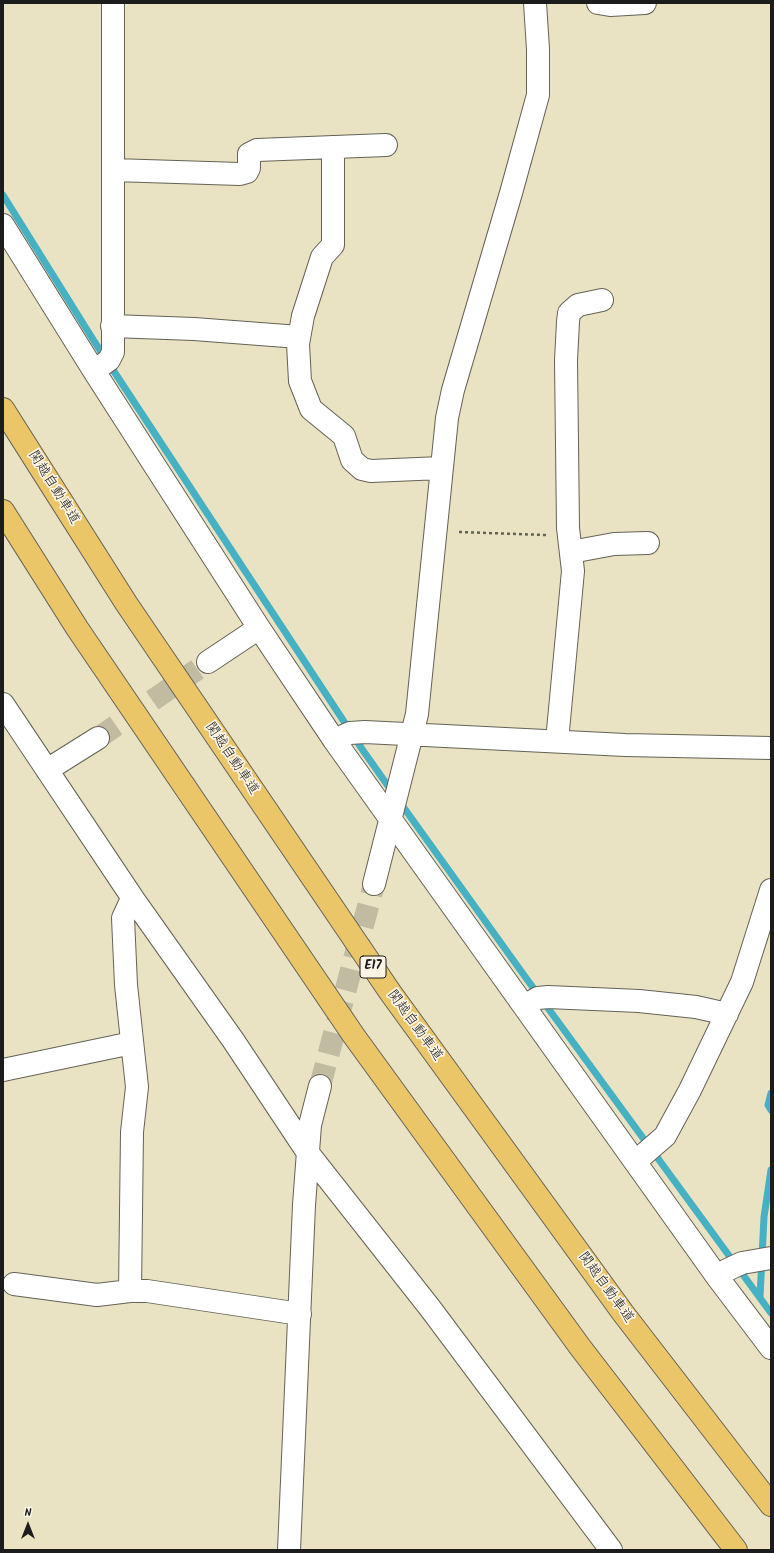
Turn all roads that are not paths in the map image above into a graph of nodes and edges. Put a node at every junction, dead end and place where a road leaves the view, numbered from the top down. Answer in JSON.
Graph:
{"nodes":[{"id":1,"x":113,"y":3,"type":"edge"},
{"id":2,"x":535,"y":3,"type":"edge"},
{"id":3,"x":598,"y":3,"type":"edge"},
{"id":4,"x":645,"y":3,"type":"edge"},
{"id":5,"x":386,"y":145,"type":"dead end"},
{"id":6,"x":333,"y":147,"type":"junction"},
{"id":7,"x":112,"y":170,"type":"junction"},
{"id":8,"x":3,"y":225,"type":"edge"},
{"id":9,"x":602,"y":300,"type":"dead end"},
{"id":10,"x":112,"y":326,"type":"junction"},
{"id":11,"x":299,"y":337,"type":"junction"},
{"id":12,"x":94,"y":371,"type":"junction"},
{"id":13,"x":3,"y":409,"type":"edge"},
{"id":14,"x":441,"y":468,"type":"junction"},
{"id":15,"x":3,"y":511,"type":"edge"},
{"id":16,"x":648,"y":543,"type":"dead end"},
{"id":17,"x":570,"y":544,"type":"junction"},
{"id":18,"x":259,"y":628,"type":"junction"},
{"id":19,"x":208,"y":662,"type":"tunnel mouth"},
{"id":20,"x":3,"y":704,"type":"edge"},
{"id":21,"x":413,"y":733,"type":"junction"},
{"id":22,"x":98,"y":738,"type":"tunnel mouth"},
{"id":23,"x":334,"y":740,"type":"junction"},
{"id":24,"x":557,"y":741,"type":"junction"},
{"id":25,"x":771,"y":748,"type":"edge"},
{"id":26,"x":47,"y":770,"type":"junction"},
{"id":27,"x":391,"y":822,"type":"junction"},
{"id":28,"x":374,"y":884,"type":"tunnel mouth"},
{"id":29,"x":771,"y":890,"type":"edge"},
{"id":30,"x":134,"y":900,"type":"junction"},
{"id":31,"x":524,"y":1006,"type":"junction"},
{"id":32,"x":727,"y":1014,"type":"junction"},
{"id":33,"x":132,"y":1043,"type":"junction"},
{"id":34,"x":3,"y":1070,"type":"edge"},
{"id":35,"x":320,"y":1086,"type":"tunnel mouth"},
{"id":36,"x":308,"y":1153,"type":"junction"},
{"id":37,"x":635,"y":1162,"type":"junction"},
{"id":38,"x":771,"y":1258,"type":"edge"},
{"id":39,"x":718,"y":1278,"type":"junction"},
{"id":40,"x":14,"y":1284,"type":"dead end"},
{"id":41,"x":130,"y":1291,"type":"junction"},
{"id":42,"x":300,"y":1314,"type":"junction"},
{"id":43,"x":771,"y":1348,"type":"edge"},
{"id":44,"x":771,"y":1506,"type":"edge"},
{"id":45,"x":289,"y":1550,"type":"edge"},
{"id":46,"x":611,"y":1550,"type":"edge"},
{"id":47,"x":736,"y":1550,"type":"edge"}],
"edges":[{"from":1,"to":7,"type":"street"},
{"from":2,"to":14,"type":"street"},
{"from":3,"to":4,"type":"street"},
{"from":5,"to":6,"type":"street"},
{"from":6,"to":7,"type":"street"},
{"from":6,"to":11,"type":"street"},
{"from":7,"to":10,"type":"street"},
{"from":8,"to":12,"type":"street"},
{"from":9,"to":17,"type":"street"},
{"from":10,"to":11,"type":"street"},
{"from":10,"to":12,"type":"street"},
{"from":11,"to":14,"type":"street"},
{"from":12,"to":18,"type":"street"},
{"from":13,"to":44,"type":"highway","name":"関越自動車道","number":"E17"},
{"from":14,"to":21,"type":"street"},
{"from":15,"to":47,"type":"highway"},
{"from":16,"to":17,"type":"street"},
{"from":17,"to":24,"type":"street"},
{"from":18,"to":19,"type":"street"},
{"from":18,"to":23,"type":"street"},
{"from":20,"to":26,"type":"street"},
{"from":21,"to":23,"type":"street"},
{"from":21,"to":24,"type":"street"},
{"from":21,"to":27,"type":"street"},
{"from":22,"to":26,"type":"street"},
{"from":23,"to":27,"type":"street"},
{"from":24,"to":25,"type":"street"},
{"from":26,"to":30,"type":"street"},
{"from":27,"to":28,"type":"street"},
{"from":27,"to":31,"type":"street"},
{"from":29,"to":32,"type":"street"},
{"from":30,"to":33,"type":"street"},
{"from":30,"to":36,"type":"street"},
{"from":31,"to":32,"type":"street"},
{"from":31,"to":37,"type":"street"},
{"from":32,"to":37,"type":"street"},
{"from":33,"to":34,"type":"street"},
{"from":33,"to":41,"type":"street"},
{"from":35,"to":36,"type":"street"},
{"from":36,"to":42,"type":"street"},
{"from":36,"to":46,"type":"street"},
{"from":37,"to":39,"type":"street"},
{"from":38,"to":39,"type":"street"},
{"from":39,"to":43,"type":"street"},
{"from":40,"to":41,"type":"street"},
{"from":41,"to":42,"type":"street"},
{"from":42,"to":45,"type":"street"}]}
